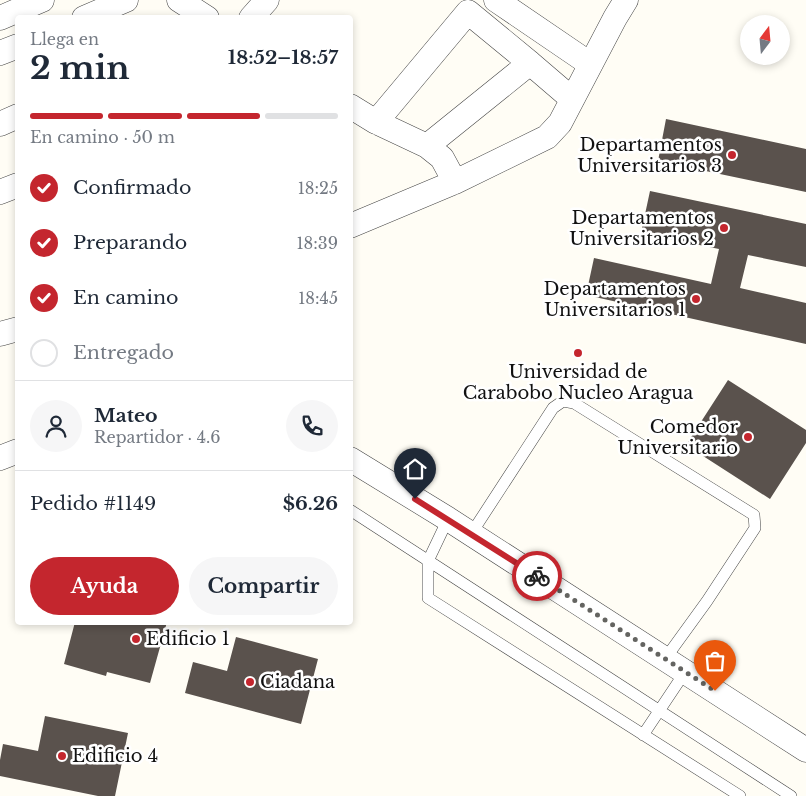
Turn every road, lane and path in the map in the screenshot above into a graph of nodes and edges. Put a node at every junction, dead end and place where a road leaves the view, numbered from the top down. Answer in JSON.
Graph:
{"nodes":[{"id":1,"x":42,"y":0,"type":"edge"},
{"id":2,"x":126,"y":0,"type":"edge"},
{"id":3,"x":179,"y":0,"type":"edge"},
{"id":4,"x":267,"y":0,"type":"edge"},
{"id":5,"x":496,"y":0,"type":"edge"},
{"id":6,"x":626,"y":0,"type":"edge"},
{"id":7,"x":91,"y":15,"type":"edge"},
{"id":8,"x":202,"y":15,"type":"edge"},
{"id":9,"x":254,"y":15,"type":"edge"},
{"id":10,"x":0,"y":18,"type":"edge"},
{"id":11,"x":15,"y":47,"type":"edge"},
{"id":12,"x":0,"y":53,"type":"edge"},
{"id":13,"x":530,"y":63,"type":"junction"},
{"id":14,"x":590,"y":64,"type":"junction"},
{"id":15,"x":572,"y":99,"type":"junction"},
{"id":16,"x":358,"y":114,"type":"edge"},
{"id":17,"x":15,"y":117,"type":"edge"},
{"id":18,"x":0,"y":124,"type":"edge"},
{"id":19,"x":427,"y":146,"type":"junction"},
{"id":20,"x":455,"y":182,"type":"junction"},
{"id":21,"x":15,"y":186,"type":"edge"},
{"id":22,"x":0,"y":192,"type":"edge"},
{"id":23,"x":353,"y":225,"type":"edge"},
{"id":24,"x":15,"y":329,"type":"edge"},
{"id":25,"x":0,"y":334,"type":"edge"},
{"id":26,"x":15,"y":452,"type":"edge"},
{"id":27,"x":0,"y":458,"type":"edge"},
{"id":28,"x":353,"y":461,"type":"edge"},
{"id":29,"x":353,"y":512,"type":"edge"},
{"id":30,"x":448,"y":519,"type":"junction"},
{"id":31,"x":471,"y":534,"type":"junction"},
{"id":32,"x":428,"y":561,"type":"junction"},
{"id":33,"x":675,"y":665,"type":"junction"},
{"id":34,"x":660,"y":711,"type":"junction"},
{"id":35,"x":643,"y":735,"type":"junction"},
{"id":36,"x":806,"y":750,"type":"edge"},
{"id":37,"x":740,"y":796,"type":"edge"},
{"id":38,"x":791,"y":796,"type":"edge"}],
"edges":[{"from":1,"to":10,"type":"street"},
{"from":2,"to":7,"type":"street"},
{"from":3,"to":8,"type":"street"},
{"from":4,"to":9,"type":"street"},
{"from":5,"to":14,"type":"street"},
{"from":6,"to":14,"type":"street"},
{"from":11,"to":12,"type":"street"},
{"from":13,"to":15,"type":"street"},
{"from":13,"to":16,"type":"street"},
{"from":13,"to":19,"type":"street"},
{"from":14,"to":15,"type":"street"},
{"from":15,"to":20,"type":"street"},
{"from":16,"to":19,"type":"street"},
{"from":17,"to":18,"type":"street"},
{"from":19,"to":20,"type":"street"},
{"from":20,"to":23,"type":"street"},
{"from":21,"to":22,"type":"street"},
{"from":24,"to":25,"type":"street"},
{"from":26,"to":27,"type":"street"},
{"from":28,"to":30,"type":"street"},
{"from":29,"to":32,"type":"lane"},
{"from":30,"to":31,"type":"street"},
{"from":30,"to":32,"type":"lane"},
{"from":31,"to":33,"type":"street"},
{"from":31,"to":33,"type":"lane"},
{"from":32,"to":34,"type":"lane"},
{"from":32,"to":35,"type":"lane"},
{"from":33,"to":34,"type":"lane"},
{"from":33,"to":36,"type":"street"},
{"from":34,"to":35,"type":"lane"},
{"from":34,"to":38,"type":"lane"},
{"from":35,"to":37,"type":"lane"}]}
